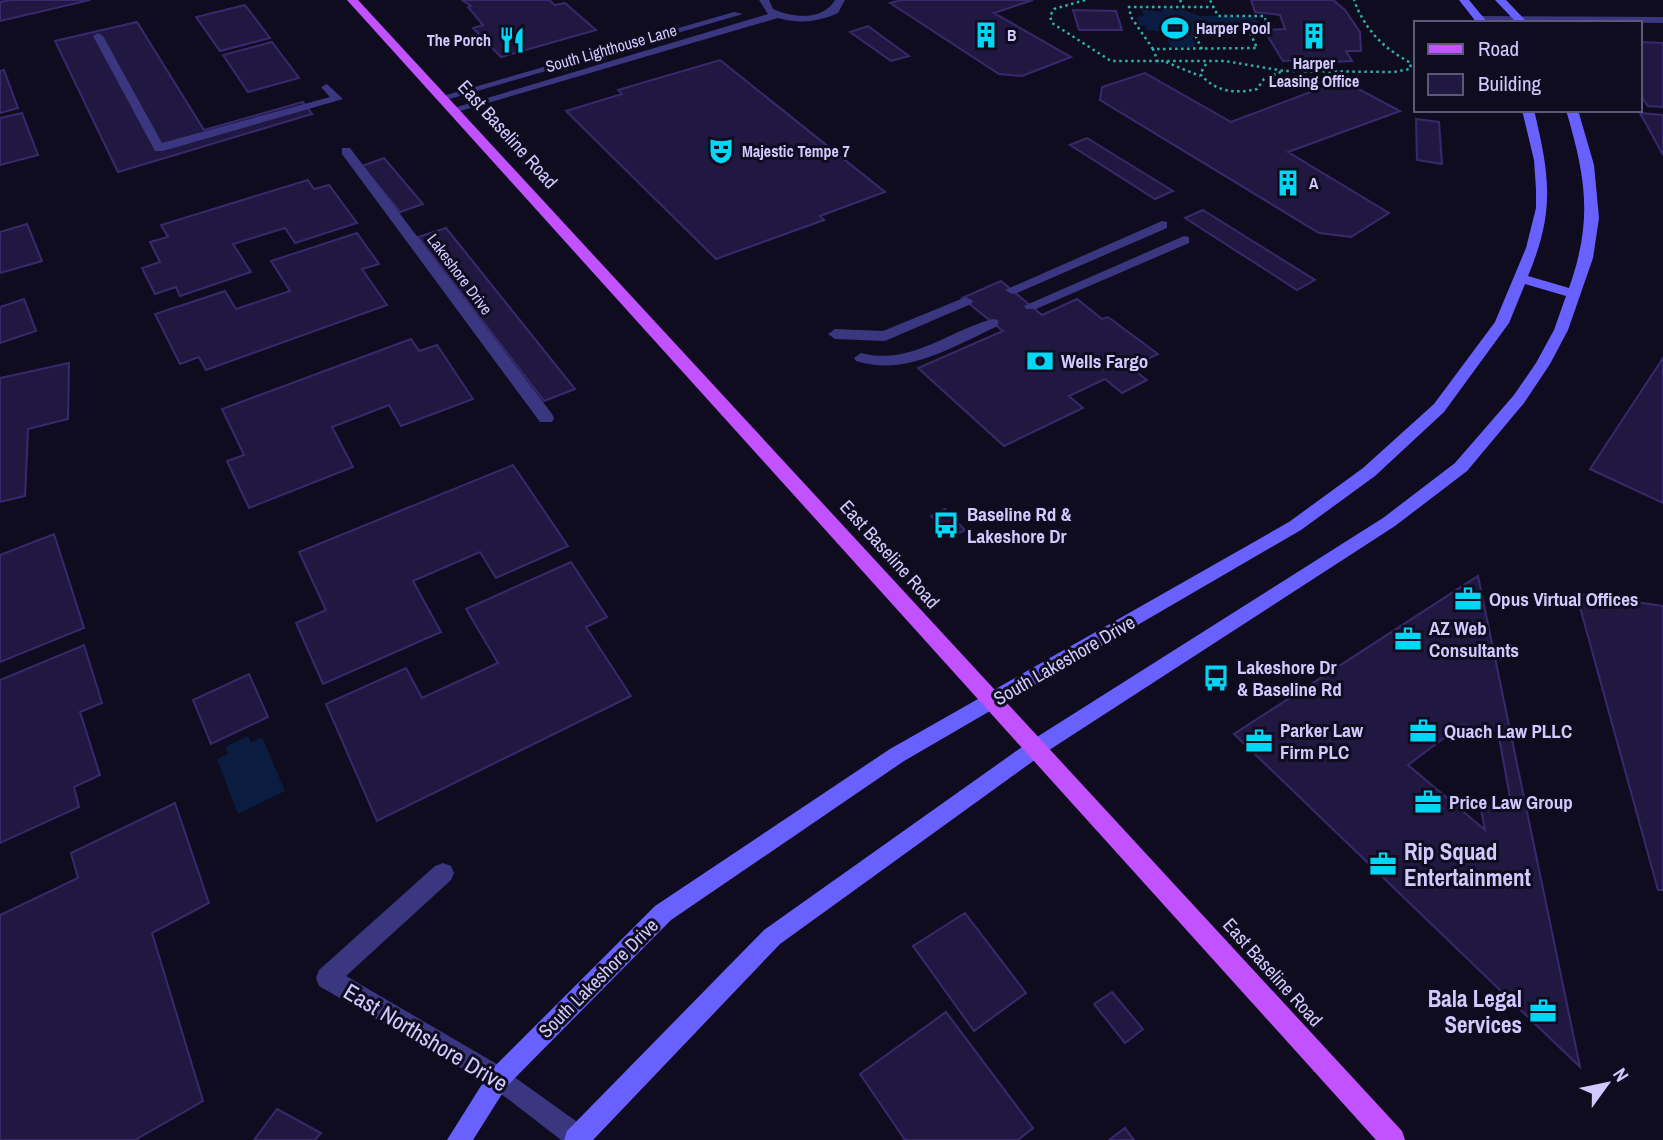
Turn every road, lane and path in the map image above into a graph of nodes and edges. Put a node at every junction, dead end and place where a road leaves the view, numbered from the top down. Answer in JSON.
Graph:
{"nodes":[{"id":1,"x":352,"y":0,"type":"edge"},
{"id":2,"x":840,"y":0,"type":"edge"},
{"id":3,"x":1085,"y":0,"type":"edge"},
{"id":4,"x":1148,"y":0,"type":"edge"},
{"id":5,"x":1180,"y":0,"type":"edge"},
{"id":6,"x":1210,"y":0,"type":"edge"},
{"id":7,"x":1354,"y":0,"type":"edge"},
{"id":8,"x":1464,"y":0,"type":"edge"},
{"id":9,"x":1500,"y":0,"type":"edge"},
{"id":10,"x":764,"y":3,"type":"edge"},
{"id":11,"x":1152,"y":6,"type":"junction"},
{"id":12,"x":1183,"y":6,"type":"junction"},
{"id":13,"x":1214,"y":7,"type":"junction"},
{"id":14,"x":777,"y":15,"type":"junction"},
{"id":15,"x":1663,"y":20,"type":"edge"},
{"id":16,"x":1481,"y":21,"type":"edge"},
{"id":17,"x":1521,"y":21,"type":"edge"},
{"id":18,"x":1248,"y":28,"type":"junction"},
{"id":19,"x":98,"y":36,"type":"dead end"},
{"id":20,"x":1153,"y":49,"type":"junction"},
{"id":21,"x":1202,"y":49,"type":"junction"},
{"id":22,"x":1159,"y":61,"type":"junction"},
{"id":23,"x":1414,"y":62,"type":"edge"},
{"id":24,"x":1208,"y":63,"type":"junction"},
{"id":25,"x":1254,"y":67,"type":"junction"},
{"id":26,"x":1284,"y":71,"type":"junction"},
{"id":27,"x":1201,"y":76,"type":"junction"},
{"id":28,"x":1264,"y":79,"type":"junction"},
{"id":29,"x":327,"y":87,"type":"dead end"},
{"id":30,"x":447,"y":104,"type":"junction"},
{"id":31,"x":1528,"y":112,"type":"edge"},
{"id":32,"x":1573,"y":112,"type":"edge"},
{"id":33,"x":346,"y":152,"type":"dead end"},
{"id":34,"x":1523,"y":279,"type":"junction"},
{"id":35,"x":1574,"y":294,"type":"junction"},
{"id":36,"x":1017,"y":295,"type":"joint"},
{"id":37,"x":848,"y":346,"type":"joint"},
{"id":38,"x":546,"y":418,"type":"dead end"},
{"id":39,"x":993,"y":701,"type":"junction"},
{"id":40,"x":1036,"y":748,"type":"junction"},
{"id":41,"x":443,"y":873,"type":"dead end"},
{"id":42,"x":499,"y":1078,"type":"junction"},
{"id":43,"x":578,"y":1139,"type":"edge"},
{"id":44,"x":459,"y":1140,"type":"edge"},
{"id":45,"x":1393,"y":1140,"type":"edge"}],
"edges":[{"from":1,"to":30,"type":"main road","name":"East Baseline Road"},
{"from":2,"to":14,"type":"street","name":"South Lighthouse Lane"},
{"from":3,"to":22,"type":"path"},
{"from":4,"to":11,"type":"path"},
{"from":5,"to":12,"type":"path"},
{"from":6,"to":13,"type":"path"},
{"from":7,"to":23,"type":"path"},
{"from":8,"to":16,"type":"street"},
{"from":9,"to":17,"type":"street"},
{"from":10,"to":14,"type":"street","name":"South Lighthouse Lane"},
{"from":10,"to":30,"type":"street","name":"South Lighthouse Lane"},
{"from":11,"to":12,"type":"path"},
{"from":11,"to":20,"type":"path"},
{"from":12,"to":13,"type":"path"},
{"from":13,"to":18,"type":"path"},
{"from":14,"to":30,"type":"street","name":"South Lighthouse Lane"},
{"from":15,"to":17,"type":"street"},
{"from":16,"to":17,"type":"street"},
{"from":18,"to":21,"type":"path"},
{"from":18,"to":21,"type":"path"},
{"from":19,"to":29,"type":"street"},
{"from":20,"to":21,"type":"path"},
{"from":20,"to":22,"type":"path"},
{"from":22,"to":24,"type":"path"},
{"from":22,"to":27,"type":"path"},
{"from":23,"to":26,"type":"path"},
{"from":24,"to":25,"type":"path"},
{"from":24,"to":27,"type":"path"},
{"from":25,"to":26,"type":"path"},
{"from":25,"to":28,"type":"path"},
{"from":26,"to":28,"type":"path"},
{"from":27,"to":28,"type":"path"},
{"from":30,"to":39,"type":"main road","name":"East Baseline Road"},
{"from":31,"to":34,"type":"street","name":"South Lakeshore Drive"},
{"from":32,"to":35,"type":"street"},
{"from":33,"to":38,"type":"street","name":"Lakeshore Drive"},
{"from":34,"to":35,"type":"street"},
{"from":34,"to":39,"type":"street","name":"South Lakeshore Drive"},
{"from":35,"to":40,"type":"street"},
{"from":36,"to":36,"type":"street"},
{"from":37,"to":37,"type":"street"},
{"from":39,"to":40,"type":"main road","name":"East Baseline Road"},
{"from":39,"to":42,"type":"street","name":"South Lakeshore Drive"},
{"from":40,"to":43,"type":"street"},
{"from":40,"to":45,"type":"main road","name":"East Baseline Road"},
{"from":41,"to":42,"type":"street","name":"East Northshore Drive"},
{"from":42,"to":43,"type":"street","name":"East Northshore Drive"},
{"from":42,"to":44,"type":"street","name":"South Lakeshore Drive"}]}
